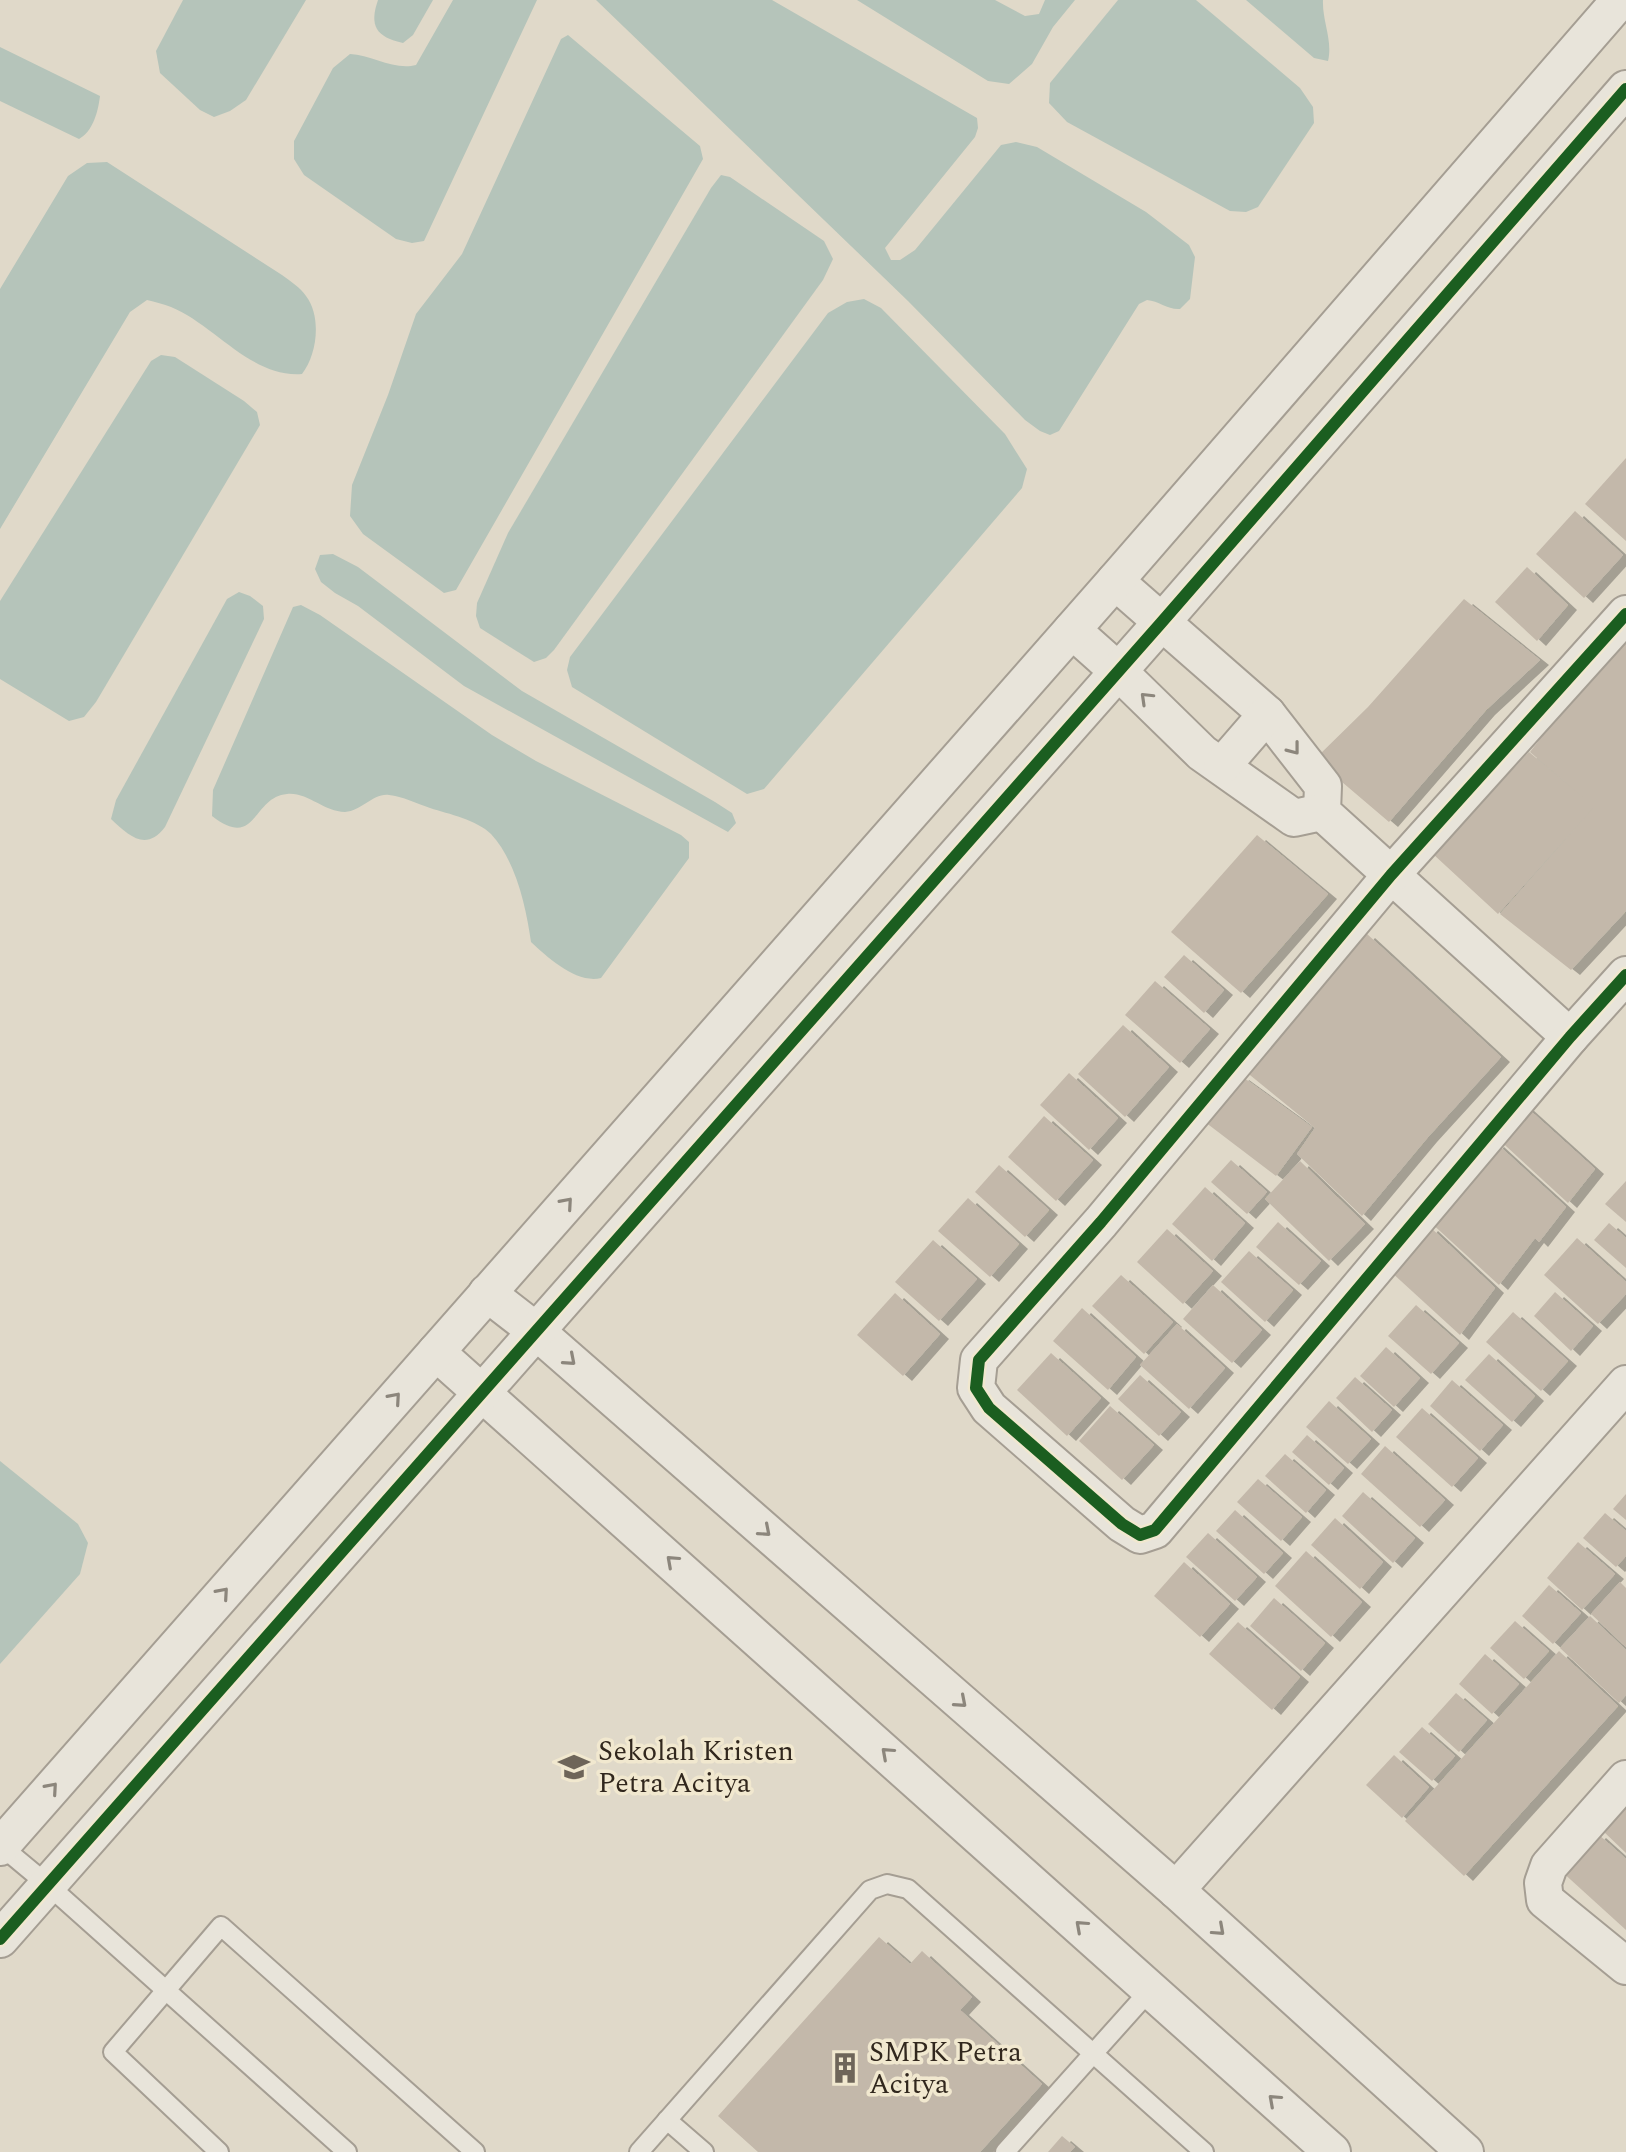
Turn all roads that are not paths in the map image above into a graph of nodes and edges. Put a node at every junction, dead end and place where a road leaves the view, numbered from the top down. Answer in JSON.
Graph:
{"nodes":[{"id":1,"x":1620,"y":7,"type":"edge"},
{"id":2,"x":1626,"y":89,"type":"edge"},
{"id":3,"x":1115,"y":581,"type":"junction"},
{"id":4,"x":1626,"y":614,"type":"edge"},
{"id":5,"x":1161,"y":623,"type":"junction"},
{"id":6,"x":1072,"y":630,"type":"junction"},
{"id":7,"x":1118,"y":671,"type":"junction"},
{"id":8,"x":1267,"y":714,"type":"junction"},
{"id":9,"x":1222,"y":766,"type":"junction"},
{"id":10,"x":1322,"y":812,"type":"junction"},
{"id":11,"x":1391,"y":875,"type":"junction"},
{"id":12,"x":1626,"y":975,"type":"edge"},
{"id":13,"x":1570,"y":1037,"type":"junction"},
{"id":14,"x":487,"y":1293,"type":"junction"},
{"id":15,"x":536,"y":1331,"type":"junction"},
{"id":16,"x":436,"y":1352,"type":"junction"},
{"id":17,"x":1626,"y":1384,"type":"edge"},
{"id":18,"x":482,"y":1392,"type":"junction"},
{"id":19,"x":1626,"y":1779,"type":"edge"},
{"id":20,"x":0,"y":1846,"type":"edge"},
{"id":21,"x":48,"y":1885,"type":"junction"},
{"id":22,"x":1176,"y":1890,"type":"junction"},
{"id":23,"x":0,"y":1939,"type":"edge"},
{"id":24,"x":1626,"y":1966,"type":"edge"},
{"id":25,"x":1151,"y":1989,"type":"junction"},
{"id":26,"x":166,"y":1990,"type":"junction"},
{"id":27,"x":1093,"y":2054,"type":"junction"},
{"id":28,"x":667,"y":2120,"type":"junction"},
{"id":29,"x":219,"y":2152,"type":"edge"},
{"id":30,"x":347,"y":2152,"type":"edge"},
{"id":31,"x":475,"y":2152,"type":"edge"},
{"id":32,"x":639,"y":2152,"type":"edge"},
{"id":33,"x":704,"y":2152,"type":"edge"},
{"id":34,"x":1005,"y":2152,"type":"edge"},
{"id":35,"x":1204,"y":2152,"type":"edge"},
{"id":36,"x":1332,"y":2152,"type":"edge"},
{"id":37,"x":1465,"y":2152,"type":"edge"}],
"edges":[{"from":1,"to":3,"type":"street"},
{"from":2,"to":5,"type":"street"},
{"from":3,"to":5,"type":"street"},
{"from":3,"to":6,"type":"street"},
{"from":4,"to":11,"type":"street"},
{"from":5,"to":7,"type":"street"},
{"from":5,"to":8,"type":"street"},
{"from":6,"to":7,"type":"street"},
{"from":14,"to":6,"type":"street","one_way":true},
{"from":9,"to":7,"type":"street","one_way":true},
{"from":7,"to":15,"type":"street"},
{"from":8,"to":9,"type":"street"},
{"from":8,"to":10,"type":"street","one_way":true},
{"from":9,"to":10,"type":"street"},
{"from":10,"to":11,"type":"street"},
{"from":11,"to":13,"type":"street"},
{"from":11,"to":13,"type":"street"},
{"from":12,"to":13,"type":"street"},
{"from":14,"to":15,"type":"street"},
{"from":14,"to":16,"type":"street"},
{"from":15,"to":18,"type":"street"},
{"from":15,"to":22,"type":"street","one_way":true},
{"from":16,"to":18,"type":"street"},
{"from":20,"to":16,"type":"street","one_way":true},
{"from":17,"to":22,"type":"street"},
{"from":18,"to":21,"type":"street"},
{"from":25,"to":18,"type":"street","one_way":true},
{"from":19,"to":24,"type":"street"},
{"from":20,"to":21,"type":"lane"},
{"from":21,"to":23,"type":"street"},
{"from":21,"to":26,"type":"lane"},
{"from":22,"to":37,"type":"street","one_way":true},
{"from":25,"to":27,"type":"lane"},
{"from":36,"to":25,"type":"street","one_way":true},
{"from":26,"to":29,"type":"lane"},
{"from":26,"to":30,"type":"lane"},
{"from":26,"to":31,"type":"lane"},
{"from":27,"to":28,"type":"lane"},
{"from":27,"to":34,"type":"lane"},
{"from":27,"to":35,"type":"lane"},
{"from":28,"to":32,"type":"lane"},
{"from":28,"to":33,"type":"lane"}]}
